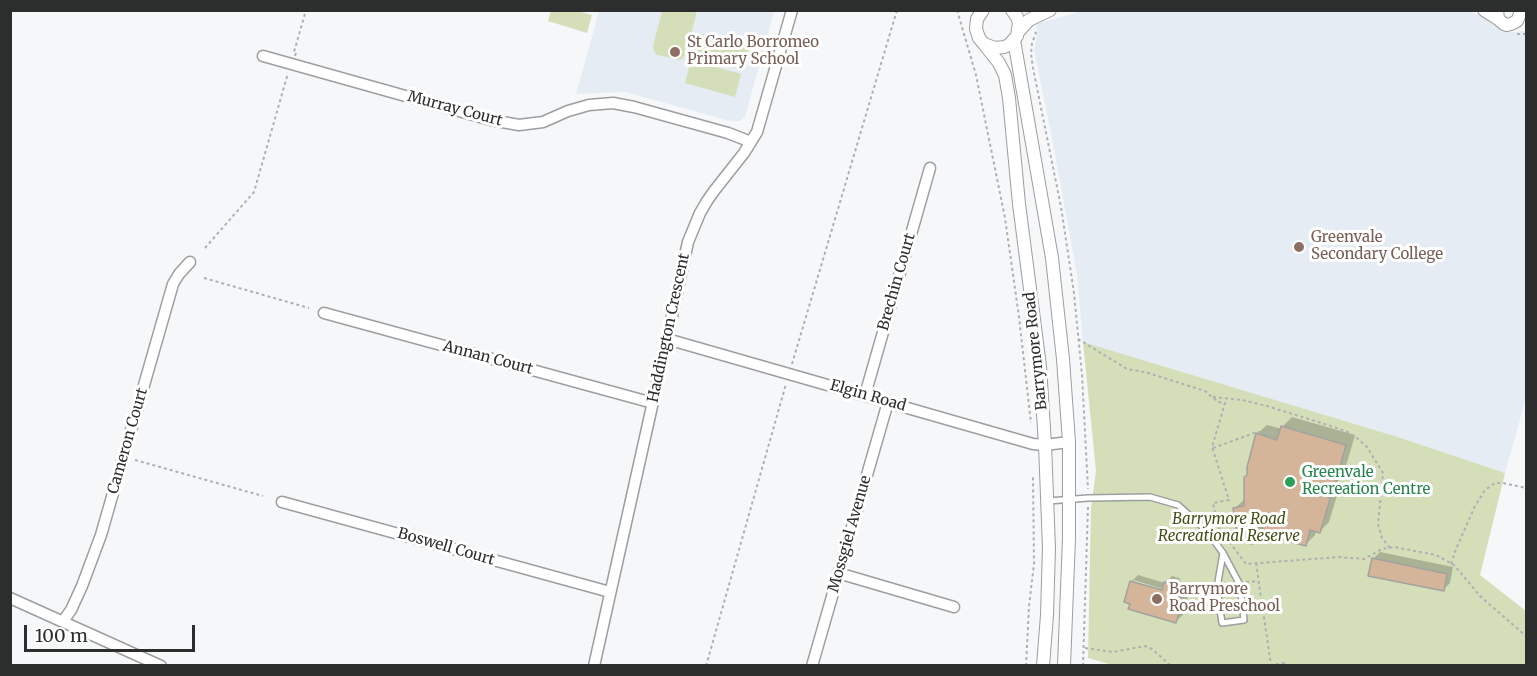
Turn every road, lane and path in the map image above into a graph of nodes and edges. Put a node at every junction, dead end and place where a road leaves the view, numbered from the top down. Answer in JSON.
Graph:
{"nodes":[{"id":1,"x":306,"y":10,"type":"edge"},
{"id":2,"x":792,"y":10,"type":"edge"},
{"id":3,"x":897,"y":10,"type":"edge"},
{"id":4,"x":957,"y":10,"type":"edge"},
{"id":5,"x":1013,"y":10,"type":"edge"},
{"id":6,"x":1048,"y":10,"type":"edge"},
{"id":7,"x":1485,"y":10,"type":"edge"},
{"id":8,"x":1520,"y":10,"type":"edge"},
{"id":9,"x":980,"y":12,"type":"edge"},
{"id":10,"x":1498,"y":15,"type":"edge"},
{"id":11,"x":1522,"y":29,"type":"edge"},
{"id":12,"x":1017,"y":35,"type":"junction"},
{"id":13,"x":984,"y":44,"type":"junction"},
{"id":14,"x":263,"y":56,"type":"dead end"},
{"id":15,"x":294,"y":58,"type":"dead end"},
{"id":16,"x":289,"y":70,"type":"dead end"},
{"id":17,"x":751,"y":142,"type":"junction"},
{"id":18,"x":930,"y":168,"type":"dead end"},
{"id":19,"x":206,"y":248,"type":"dead end"},
{"id":20,"x":190,"y":262,"type":"dead end"},
{"id":21,"x":204,"y":278,"type":"dead end"},
{"id":22,"x":309,"y":308,"type":"dead end"},
{"id":23,"x":324,"y":313,"type":"dead end"},
{"id":24,"x":667,"y":339,"type":"junction"},
{"id":25,"x":1078,"y":339,"type":"dead end"},
{"id":26,"x":789,"y":373,"type":"junction"},
{"id":27,"x":865,"y":395,"type":"junction"},
{"id":28,"x":1212,"y":397,"type":"junction"},
{"id":29,"x":888,"y":402,"type":"junction"},
{"id":30,"x":653,"y":403,"type":"junction"},
{"id":31,"x":1277,"y":433,"type":"dead end"},
{"id":32,"x":1069,"y":442,"type":"junction"},
{"id":33,"x":1039,"y":445,"type":"junction"},
{"id":34,"x":1213,"y":448,"type":"junction"},
{"id":35,"x":135,"y":460,"type":"dead end"},
{"id":36,"x":1033,"y":470,"type":"dead end"},
{"id":37,"x":1527,"y":488,"type":"edge"},
{"id":38,"x":263,"y":496,"type":"dead end"},
{"id":39,"x":1069,"y":500,"type":"junction"},
{"id":40,"x":282,"y":501,"type":"dead end"},
{"id":41,"x":1047,"y":501,"type":"junction"},
{"id":42,"x":1390,"y":548,"type":"junction"},
{"id":43,"x":1223,"y":553,"type":"junction"},
{"id":44,"x":1256,"y":563,"type":"junction"},
{"id":45,"x":1451,"y":564,"type":"junction"},
{"id":46,"x":838,"y":573,"type":"junction"},
{"id":47,"x":610,"y":592,"type":"junction"},
{"id":48,"x":10,"y":598,"type":"edge"},
{"id":49,"x":954,"y":607,"type":"dead end"},
{"id":50,"x":63,"y":621,"type":"junction"},
{"id":51,"x":1527,"y":636,"type":"edge"},
{"id":52,"x":1085,"y":648,"type":"dead end"},
{"id":53,"x":1269,"y":665,"type":"edge"},
{"id":54,"x":161,"y":666,"type":"edge"},
{"id":55,"x":594,"y":666,"type":"edge"},
{"id":56,"x":706,"y":666,"type":"edge"},
{"id":57,"x":812,"y":666,"type":"edge"},
{"id":58,"x":1026,"y":666,"type":"edge"},
{"id":59,"x":1043,"y":666,"type":"edge"},
{"id":60,"x":1064,"y":666,"type":"edge"},
{"id":61,"x":1171,"y":666,"type":"edge"},
{"id":62,"x":1285,"y":666,"type":"edge"}],
"edges":[{"from":1,"to":15,"type":"path"},
{"from":2,"to":17,"type":"street","name":"Haddington Crescent"},
{"from":3,"to":26,"type":"path"},
{"from":4,"to":33,"type":"path"},
{"from":5,"to":6,"type":"street"},
{"from":5,"to":12,"type":"street","name":"Barrymore Road"},
{"from":6,"to":12,"type":"street"},
{"from":7,"to":10,"type":"street"},
{"from":8,"to":11,"type":"street"},
{"from":9,"to":13,"type":"street"},
{"from":10,"to":11,"type":"street"},
{"from":12,"to":13,"type":"street"},
{"from":12,"to":32,"type":"street","name":"Barrymore Road"},
{"from":13,"to":33,"type":"street","name":"Barrymore Road"},
{"from":14,"to":17,"type":"street","name":"Murray Court"},
{"from":16,"to":19,"type":"path"},
{"from":17,"to":24,"type":"street","name":"Haddington Crescent"},
{"from":18,"to":27,"type":"street","name":"Brechin Court"},
{"from":20,"to":50,"type":"street","name":"Cameron Court"},
{"from":21,"to":22,"type":"path"},
{"from":23,"to":30,"type":"street","name":"Annan Court"},
{"from":24,"to":26,"type":"street","name":"Elgin Road"},
{"from":24,"to":30,"type":"street","name":"Haddington Crescent"},
{"from":25,"to":28,"type":"path"},
{"from":26,"to":27,"type":"street","name":"Elgin Road"},
{"from":26,"to":56,"type":"path"},
{"from":27,"to":29,"type":"street","name":"Elgin Road"},
{"from":28,"to":34,"type":"path"},
{"from":28,"to":42,"type":"path"},
{"from":29,"to":33,"type":"street","name":"Elgin Road"},
{"from":29,"to":46,"type":"street","name":"Mossgiel Avenue"},
{"from":30,"to":47,"type":"street","name":"Haddington Crescent"},
{"from":31,"to":34,"type":"path"},
{"from":32,"to":33,"type":"street","name":"Elgin Road"},
{"from":32,"to":39,"type":"street","name":"Barrymore Road"},
{"from":33,"to":41,"type":"street","name":"Barrymore Road"},
{"from":34,"to":44,"type":"path"},
{"from":35,"to":38,"type":"path"},
{"from":36,"to":58,"type":"path"},
{"from":37,"to":45,"type":"path"},
{"from":39,"to":41,"type":"lane"},
{"from":39,"to":43,"type":"lane"},
{"from":39,"to":60,"type":"street","name":"Barrymore Road"},
{"from":40,"to":47,"type":"street","name":"Boswell Court"},
{"from":41,"to":59,"type":"street","name":"Barrymore Road"},
{"from":42,"to":44,"type":"path"},
{"from":42,"to":45,"type":"path"},
{"from":43,"to":43,"type":"lane"},
{"from":44,"to":53,"type":"path"},
{"from":45,"to":51,"type":"path"},
{"from":46,"to":49,"type":"street"},
{"from":46,"to":57,"type":"street","name":"Mossgiel Avenue"},
{"from":47,"to":55,"type":"street","name":"Haddington Crescent"},
{"from":48,"to":50,"type":"street"},
{"from":50,"to":54,"type":"street"},
{"from":52,"to":61,"type":"path"},
{"from":53,"to":62,"type":"path"}]}
